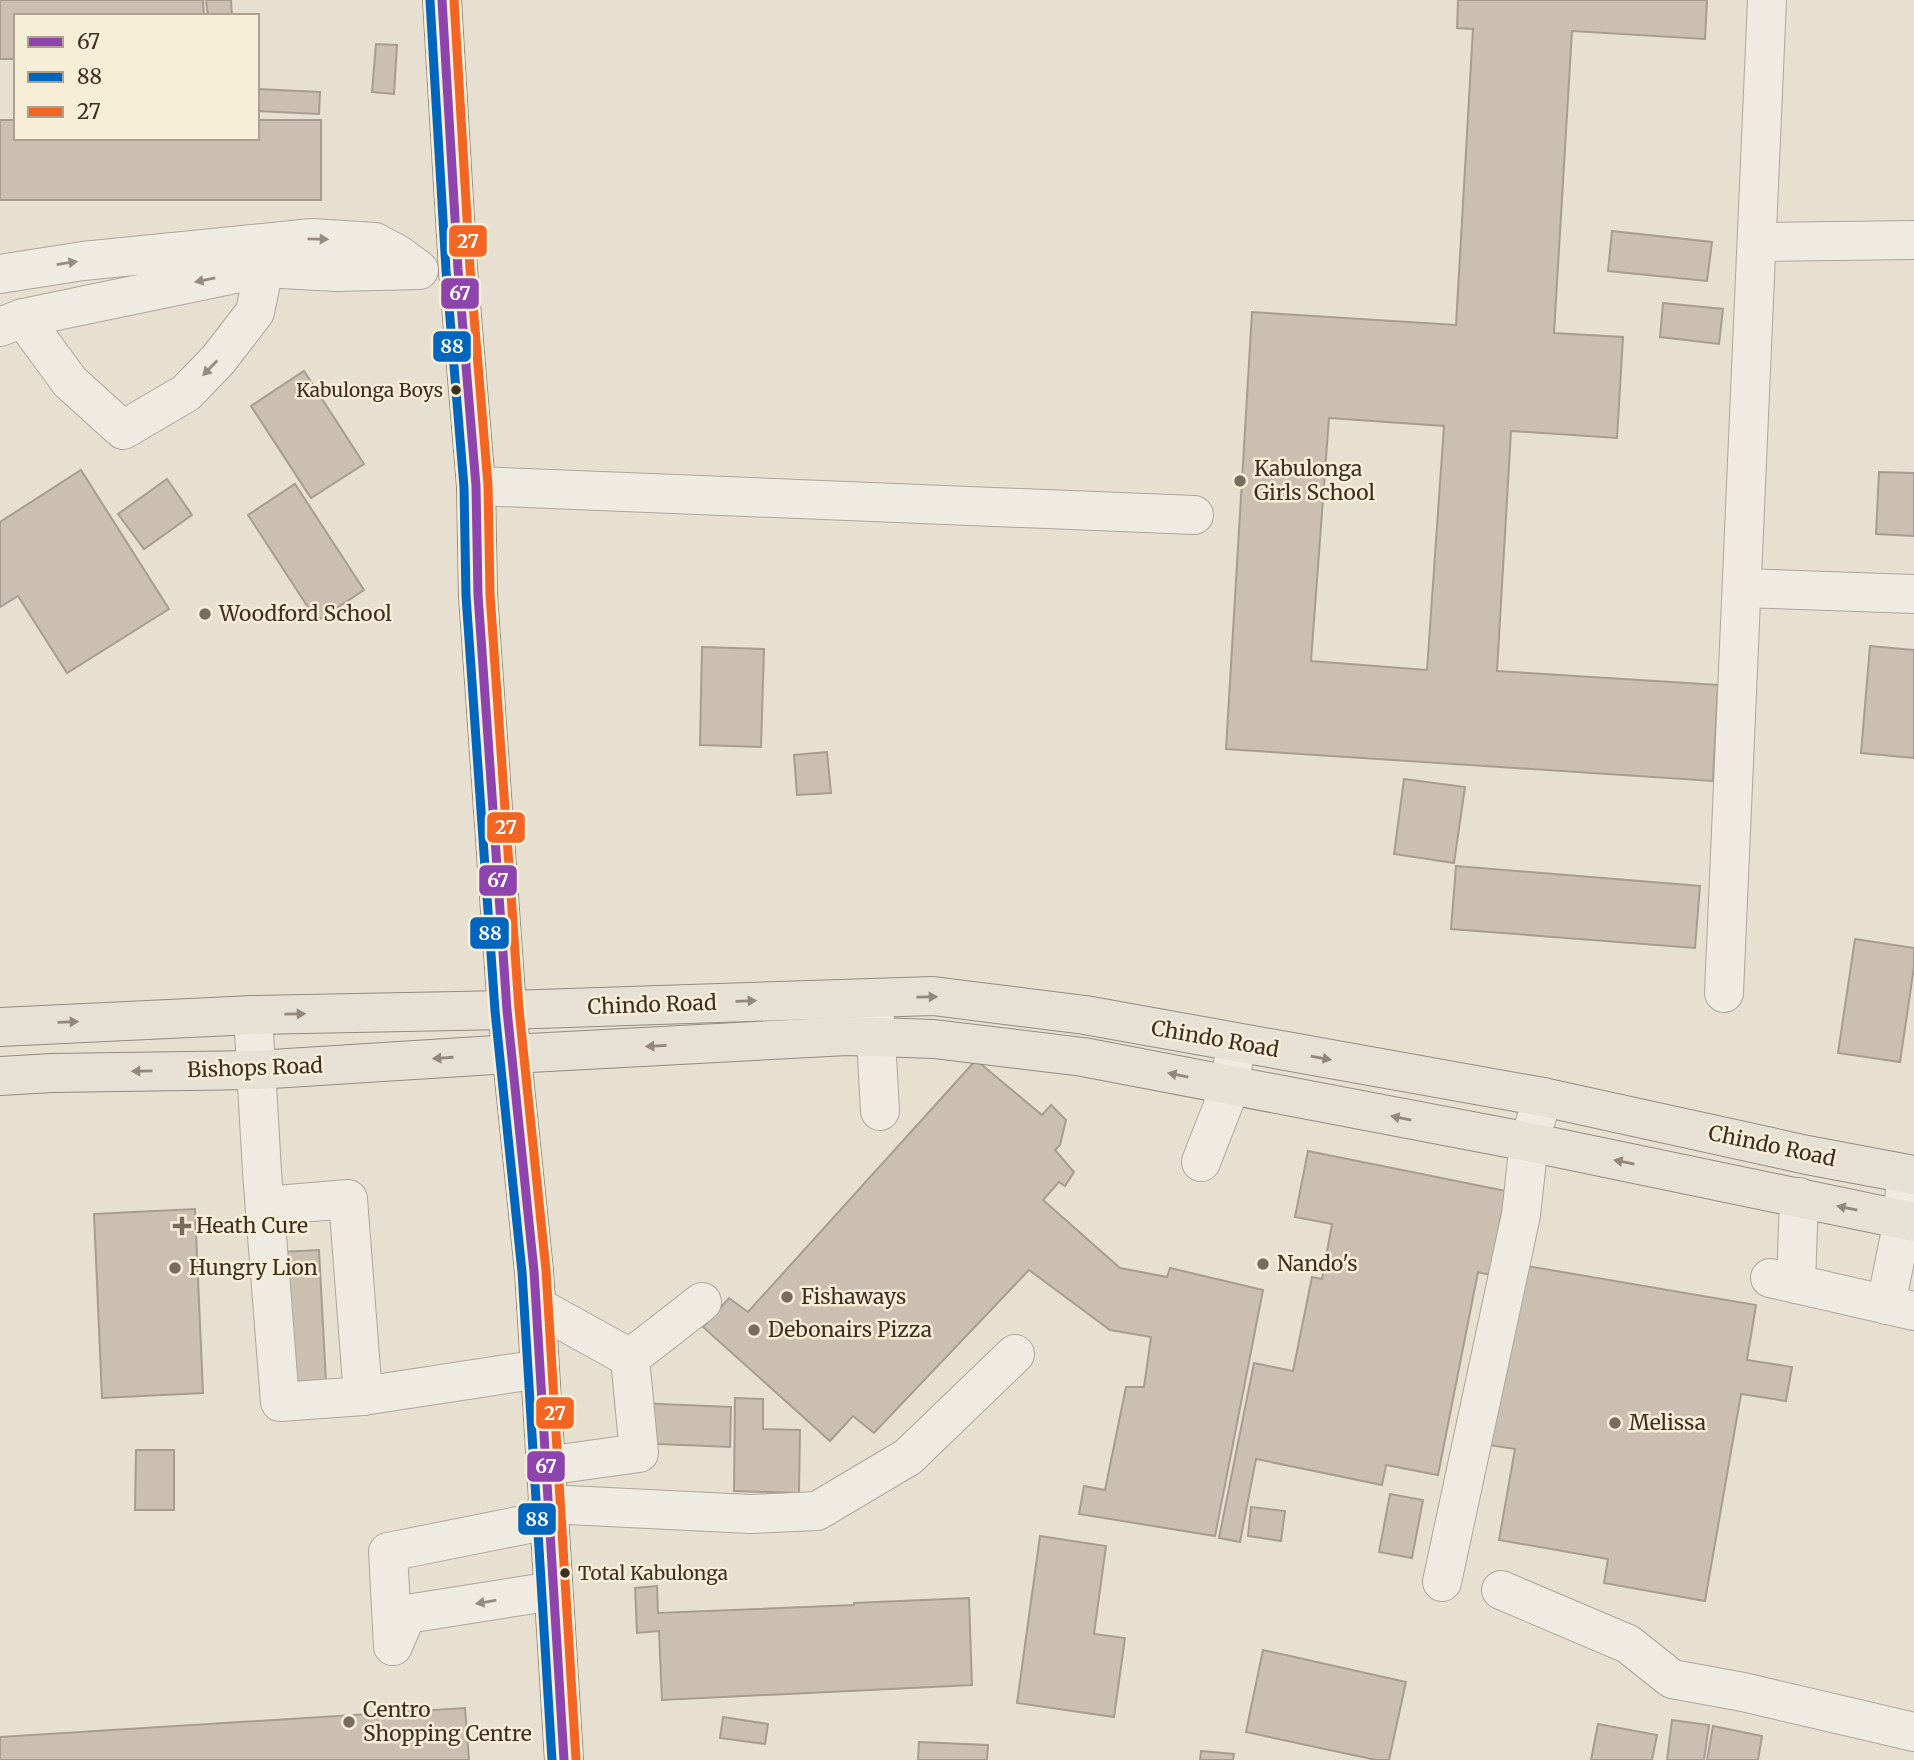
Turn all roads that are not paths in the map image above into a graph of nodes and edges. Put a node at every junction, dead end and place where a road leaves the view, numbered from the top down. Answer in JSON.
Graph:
{"nodes":[{"id":1,"x":442,"y":0,"type":"edge"},
{"id":2,"x":1768,"y":0,"type":"edge"},
{"id":3,"x":1914,"y":240,"type":"edge"},
{"id":4,"x":1757,"y":242,"type":"junction"},
{"id":5,"x":261,"y":256,"type":"junction"},
{"id":6,"x":458,"y":270,"type":"junction"},
{"id":7,"x":0,"y":274,"type":"edge"},
{"id":8,"x":12,"y":323,"type":"edge"},
{"id":9,"x":476,"y":486,"type":"junction"},
{"id":10,"x":1194,"y":515,"type":"dead end"},
{"id":11,"x":1742,"y":588,"type":"junction"},
{"id":12,"x":1914,"y":594,"type":"edge"},
{"id":13,"x":1724,"y":993,"type":"dead end"},
{"id":14,"x":874,"y":998,"type":"junction"},
{"id":15,"x":507,"y":1010,"type":"junction"},
{"id":16,"x":253,"y":1015,"type":"junction"},
{"id":17,"x":0,"y":1027,"type":"edge"},
{"id":18,"x":876,"y":1037,"type":"junction"},
{"id":19,"x":1236,"y":1043,"type":"junction"},
{"id":20,"x":511,"y":1054,"type":"junction"},
{"id":21,"x":256,"y":1070,"type":"junction"},
{"id":22,"x":0,"y":1076,"type":"edge"},
{"id":23,"x":1231,"y":1085,"type":"junction"},
{"id":24,"x":1543,"y":1097,"type":"junction"},
{"id":25,"x":880,"y":1111,"type":"dead end"},
{"id":26,"x":1529,"y":1142,"type":"junction"},
{"id":27,"x":1201,"y":1163,"type":"dead end"},
{"id":28,"x":1910,"y":1175,"type":"edge"},
{"id":29,"x":1799,"y":1197,"type":"junction"},
{"id":30,"x":265,"y":1206,"type":"junction"},
{"id":31,"x":1909,"y":1221,"type":"edge"},
{"id":32,"x":702,"y":1302,"type":"dead end"},
{"id":33,"x":536,"y":1306,"type":"junction"},
{"id":34,"x":1900,"y":1308,"type":"edge"},
{"id":35,"x":1015,"y":1354,"type":"dead end"},
{"id":36,"x":630,"y":1358,"type":"junction"},
{"id":37,"x":540,"y":1369,"type":"junction"},
{"id":38,"x":363,"y":1396,"type":"junction"},
{"id":39,"x":545,"y":1466,"type":"junction"},
{"id":40,"x":548,"y":1512,"type":"junction"},
{"id":41,"x":1442,"y":1582,"type":"dead end"},
{"id":42,"x":1501,"y":1590,"type":"dead end"},
{"id":43,"x":553,"y":1591,"type":"junction"},
{"id":44,"x":1914,"y":1732,"type":"edge"},
{"id":45,"x":564,"y":1760,"type":"edge"}],
"edges":[{"from":1,"to":6,"type":"main road"},
{"from":2,"to":4,"type":"lane"},
{"from":3,"to":4,"type":"lane"},
{"from":4,"to":11,"type":"lane"},
{"from":5,"to":6,"type":"lane"},
{"from":7,"to":5,"type":"lane","one_way":true},
{"from":5,"to":8,"type":"lane","one_way":true},
{"from":5,"to":8,"type":"lane","one_way":true},
{"from":6,"to":9,"type":"main road"},
{"from":9,"to":10,"type":"lane"},
{"from":9,"to":15,"type":"main road"},
{"from":11,"to":12,"type":"lane"},
{"from":11,"to":13,"type":"lane"},
{"from":15,"to":14,"type":"main road","name":"Chindo Road","one_way":true},
{"from":14,"to":18,"type":"lane"},
{"from":14,"to":19,"type":"main road","name":"Chindo Road","one_way":true},
{"from":16,"to":15,"type":"main road","one_way":true},
{"from":15,"to":20,"type":"main road"},
{"from":17,"to":16,"type":"main road","one_way":true},
{"from":16,"to":21,"type":"lane"},
{"from":18,"to":20,"type":"main road","name":"Chindo Road","one_way":true},
{"from":23,"to":18,"type":"main road","name":"Chindo Road","one_way":true},
{"from":18,"to":25,"type":"lane"},
{"from":19,"to":23,"type":"lane"},
{"from":19,"to":24,"type":"main road","name":"Chindo Road","one_way":true},
{"from":20,"to":21,"type":"main road","name":"Bishops Road","one_way":true},
{"from":20,"to":33,"type":"main road"},
{"from":21,"to":22,"type":"main road","name":"Bishops Road","one_way":true},
{"from":21,"to":30,"type":"lane"},
{"from":26,"to":23,"type":"main road","name":"Chindo Road","one_way":true},
{"from":23,"to":27,"type":"lane"},
{"from":24,"to":26,"type":"lane"},
{"from":24,"to":28,"type":"main road","name":"Chindo Road"},
{"from":29,"to":26,"type":"main road","name":"Chindo Road","one_way":true},
{"from":26,"to":41,"type":"lane"},
{"from":28,"to":31,"type":"lane"},
{"from":31,"to":29,"type":"main road","name":"Chindo Road","one_way":true},
{"from":29,"to":34,"type":"lane"},
{"from":30,"to":38,"type":"lane"},
{"from":30,"to":38,"type":"lane"},
{"from":31,"to":34,"type":"lane"},
{"from":32,"to":36,"type":"lane"},
{"from":33,"to":36,"type":"lane"},
{"from":33,"to":37,"type":"main road"},
{"from":35,"to":40,"type":"lane"},
{"from":36,"to":39,"type":"lane"},
{"from":37,"to":38,"type":"lane"},
{"from":37,"to":39,"type":"main road"},
{"from":39,"to":40,"type":"main road"},
{"from":40,"to":43,"type":"main road"},
{"from":43,"to":40,"type":"lane","one_way":true},
{"from":42,"to":44,"type":"lane"},
{"from":43,"to":45,"type":"main road"}]}
